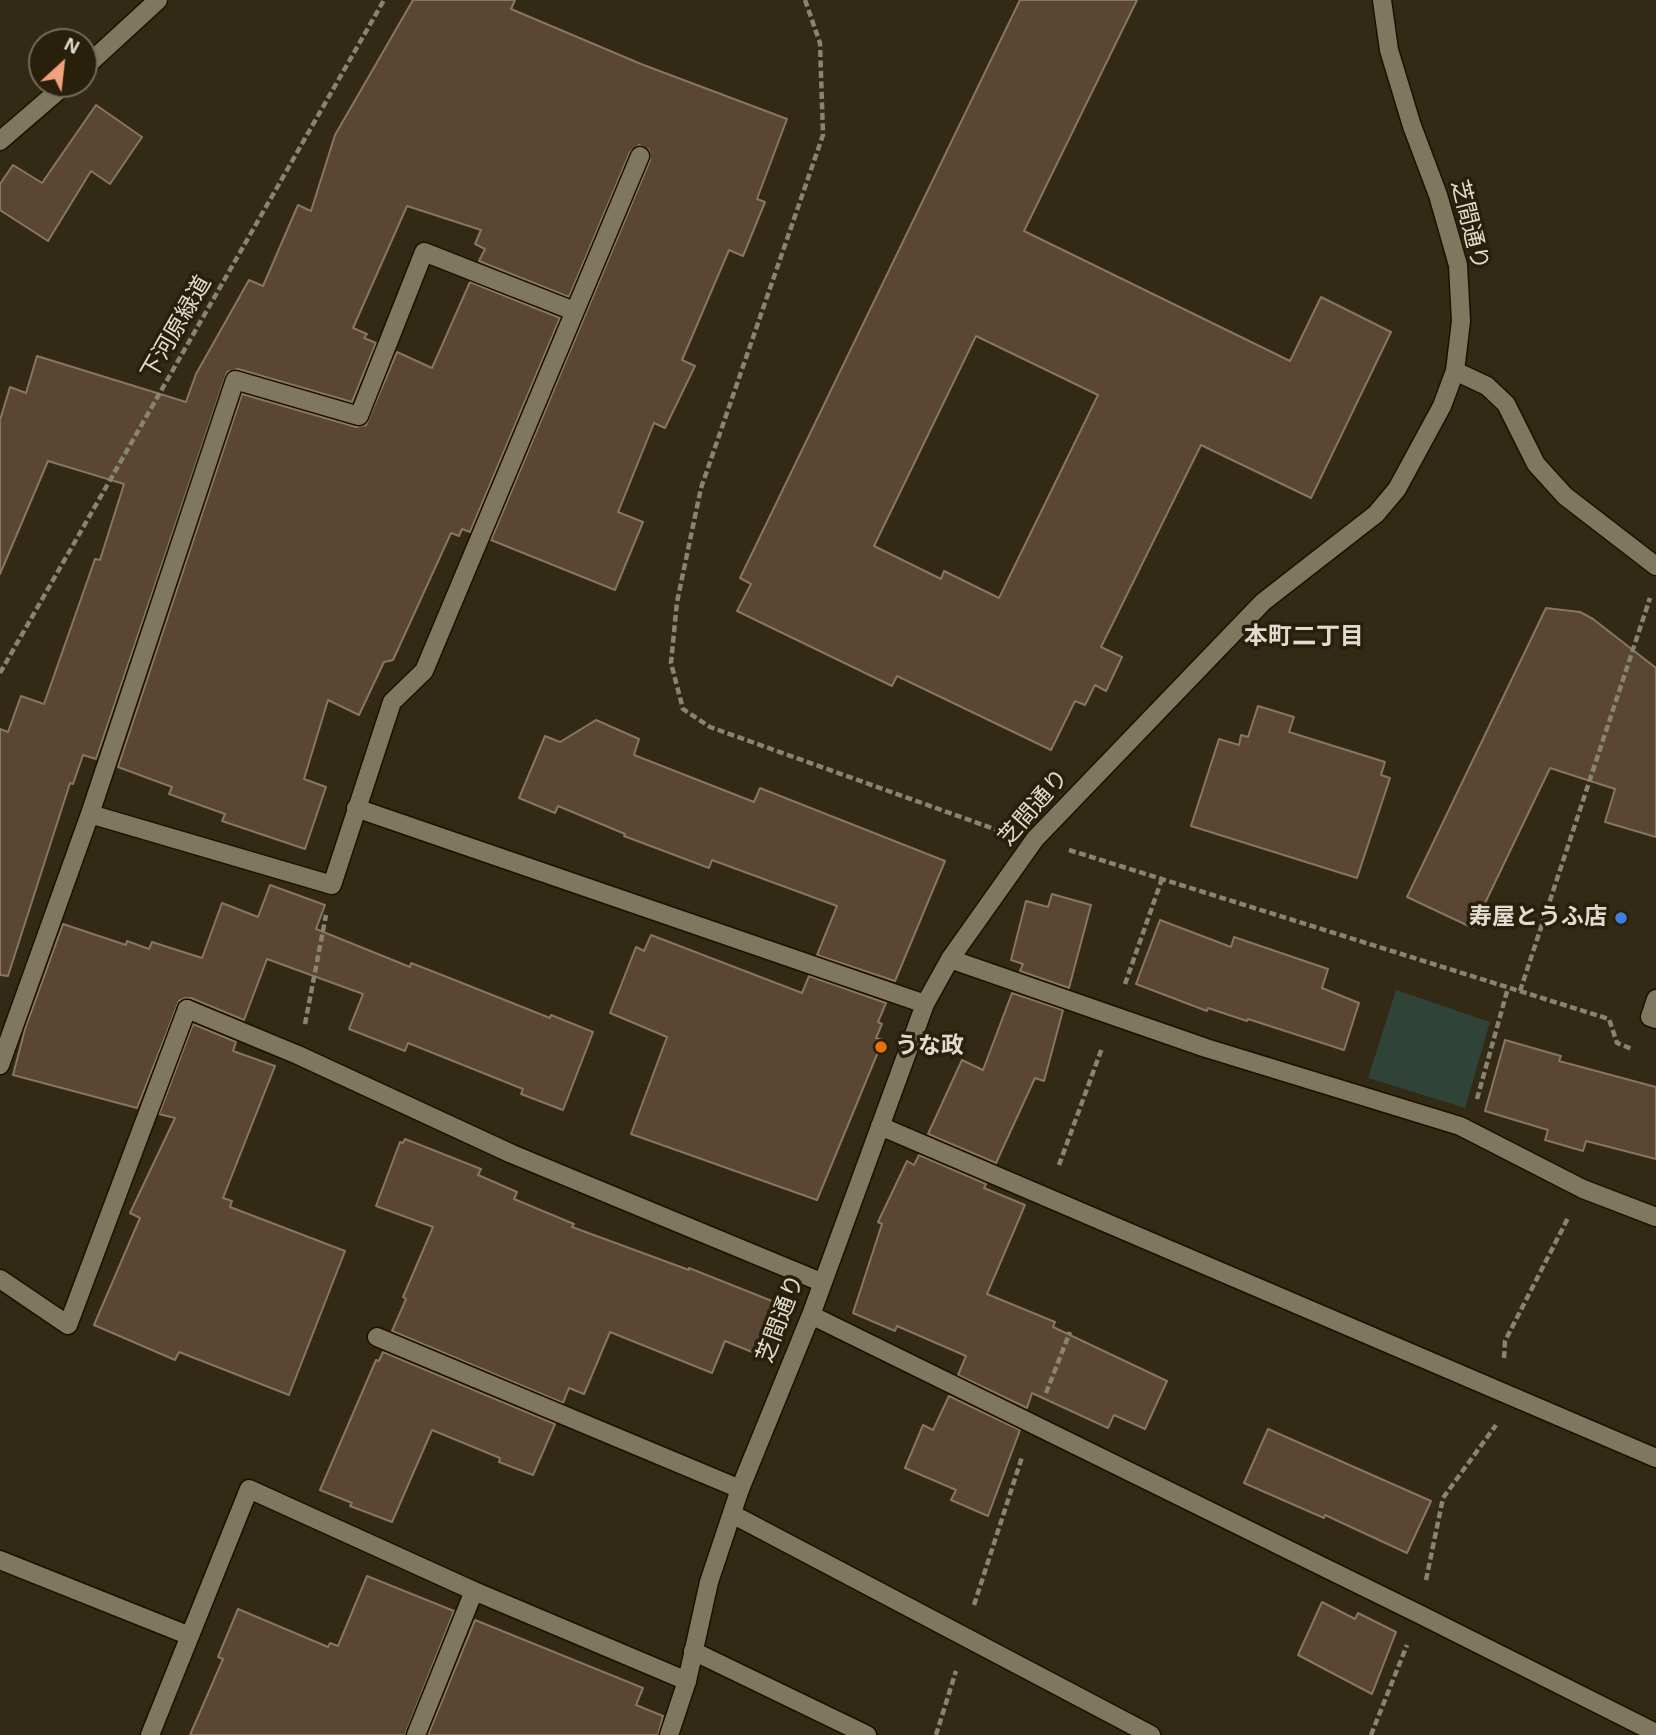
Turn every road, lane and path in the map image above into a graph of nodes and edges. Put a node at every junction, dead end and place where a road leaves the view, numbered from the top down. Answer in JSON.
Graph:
{"nodes":[{"id":1,"x":158,"y":0,"type":"edge"},
{"id":2,"x":384,"y":0,"type":"edge"},
{"id":3,"x":805,"y":0,"type":"edge"},
{"id":4,"x":1382,"y":0,"type":"edge"},
{"id":5,"x":98,"y":55,"type":"edge"},
{"id":6,"x":50,"y":98,"type":"edge"},
{"id":7,"x":0,"y":141,"type":"edge"},
{"id":8,"x":640,"y":156,"type":"dead end"},
{"id":9,"x":574,"y":311,"type":"junction"},
{"id":10,"x":1455,"y":371,"type":"junction"},
{"id":11,"x":1656,"y":566,"type":"edge"},
{"id":12,"x":1652,"y":594,"type":"dead end"},
{"id":13,"x":0,"y":673,"type":"edge"},
{"id":14,"x":356,"y":808,"type":"junction"},
{"id":15,"x":90,"y":814,"type":"junction"},
{"id":16,"x":1035,"y":839,"type":"junction"},
{"id":17,"x":332,"y":885,"type":"junction"},
{"id":18,"x":950,"y":959,"type":"junction"},
{"id":19,"x":1508,"y":988,"type":"junction"},
{"id":20,"x":1520,"y":992,"type":"junction"},
{"id":21,"x":1656,"y":999,"type":"edge"},
{"id":22,"x":925,"y":1004,"type":"junction"},
{"id":23,"x":1656,"y":1019,"type":"edge"},
{"id":24,"x":1643,"y":1052,"type":"dead end"},
{"id":25,"x":298,"y":1055,"type":"junction"},
{"id":26,"x":0,"y":1065,"type":"edge"},
{"id":27,"x":880,"y":1126,"type":"junction"},
{"id":28,"x":1468,"y":1130,"type":"junction"},
{"id":29,"x":1583,"y":1189,"type":"junction"},
{"id":30,"x":1656,"y":1217,"type":"edge"},
{"id":31,"x":0,"y":1279,"type":"edge"},
{"id":32,"x":821,"y":1283,"type":"junction"},
{"id":33,"x":811,"y":1315,"type":"junction"},
{"id":34,"x":1070,"y":1332,"type":"dead end"},
{"id":35,"x":377,"y":1337,"type":"dead end"},
{"id":36,"x":1503,"y":1393,"type":"junction"},
{"id":37,"x":1033,"y":1425,"type":"junction"},
{"id":38,"x":1656,"y":1458,"type":"edge"},
{"id":39,"x":740,"y":1489,"type":"junction"},
{"id":40,"x":732,"y":1514,"type":"junction"},
{"id":41,"x":0,"y":1560,"type":"edge"},
{"id":42,"x":474,"y":1591,"type":"junction"},
{"id":43,"x":1419,"y":1614,"type":"junction"},
{"id":44,"x":190,"y":1636,"type":"junction"},
{"id":45,"x":967,"y":1637,"type":"junction"},
{"id":46,"x":693,"y":1651,"type":"junction"},
{"id":47,"x":687,"y":1681,"type":"junction"},
{"id":48,"x":1656,"y":1734,"type":"edge"},
{"id":49,"x":150,"y":1735,"type":"edge"},
{"id":50,"x":415,"y":1735,"type":"edge"},
{"id":51,"x":669,"y":1735,"type":"edge"},
{"id":52,"x":867,"y":1735,"type":"edge"},
{"id":53,"x":936,"y":1735,"type":"edge"},
{"id":54,"x":1151,"y":1735,"type":"edge"},
{"id":55,"x":1371,"y":1735,"type":"edge"}],
"edges":[{"from":1,"to":5,"type":"street"},
{"from":2,"to":13,"type":"path","name":"下河原緑道"},
{"from":3,"to":16,"type":"path"},
{"from":4,"to":10,"type":"street","name":"芝間通り"},
{"from":6,"to":7,"type":"street"},
{"from":8,"to":9,"type":"street"},
{"from":9,"to":14,"type":"street"},
{"from":9,"to":15,"type":"street"},
{"from":10,"to":11,"type":"street"},
{"from":10,"to":16,"type":"street","name":"芝間通り"},
{"from":12,"to":20,"type":"path"},
{"from":14,"to":17,"type":"street"},
{"from":14,"to":22,"type":"street"},
{"from":15,"to":17,"type":"street"},
{"from":15,"to":26,"type":"street"},
{"from":16,"to":18,"type":"street","name":"芝間通り"},
{"from":16,"to":19,"type":"path"},
{"from":17,"to":25,"type":"path"},
{"from":18,"to":22,"type":"street","name":"芝間通り"},
{"from":18,"to":28,"type":"street"},
{"from":19,"to":20,"type":"path"},
{"from":19,"to":28,"type":"path"},
{"from":20,"to":24,"type":"path"},
{"from":21,"to":23,"type":"street"},
{"from":22,"to":27,"type":"street","name":"芝間通り"},
{"from":25,"to":31,"type":"street"},
{"from":25,"to":32,"type":"street"},
{"from":27,"to":32,"type":"street","name":"芝間通り"},
{"from":27,"to":36,"type":"street"},
{"from":28,"to":29,"type":"street"},
{"from":29,"to":30,"type":"street"},
{"from":29,"to":36,"type":"path"},
{"from":32,"to":33,"type":"street","name":"芝間通り"},
{"from":33,"to":37,"type":"street"},
{"from":33,"to":39,"type":"street","name":"芝間通り"},
{"from":34,"to":37,"type":"path"},
{"from":35,"to":39,"type":"street"},
{"from":36,"to":38,"type":"street"},
{"from":36,"to":43,"type":"path"},
{"from":37,"to":43,"type":"street"},
{"from":37,"to":45,"type":"path"},
{"from":39,"to":40,"type":"street","name":"芝間通り"},
{"from":40,"to":45,"type":"street"},
{"from":40,"to":46,"type":"street","name":"芝間通り"},
{"from":41,"to":44,"type":"street"},
{"from":42,"to":44,"type":"street"},
{"from":42,"to":47,"type":"street"},
{"from":42,"to":50,"type":"street"},
{"from":43,"to":48,"type":"street"},
{"from":43,"to":55,"type":"path"},
{"from":44,"to":49,"type":"street"},
{"from":45,"to":53,"type":"path"},
{"from":45,"to":54,"type":"street"},
{"from":46,"to":47,"type":"street","name":"芝間通り"},
{"from":46,"to":52,"type":"street"},
{"from":47,"to":51,"type":"street","name":"芝間通り"}]}
